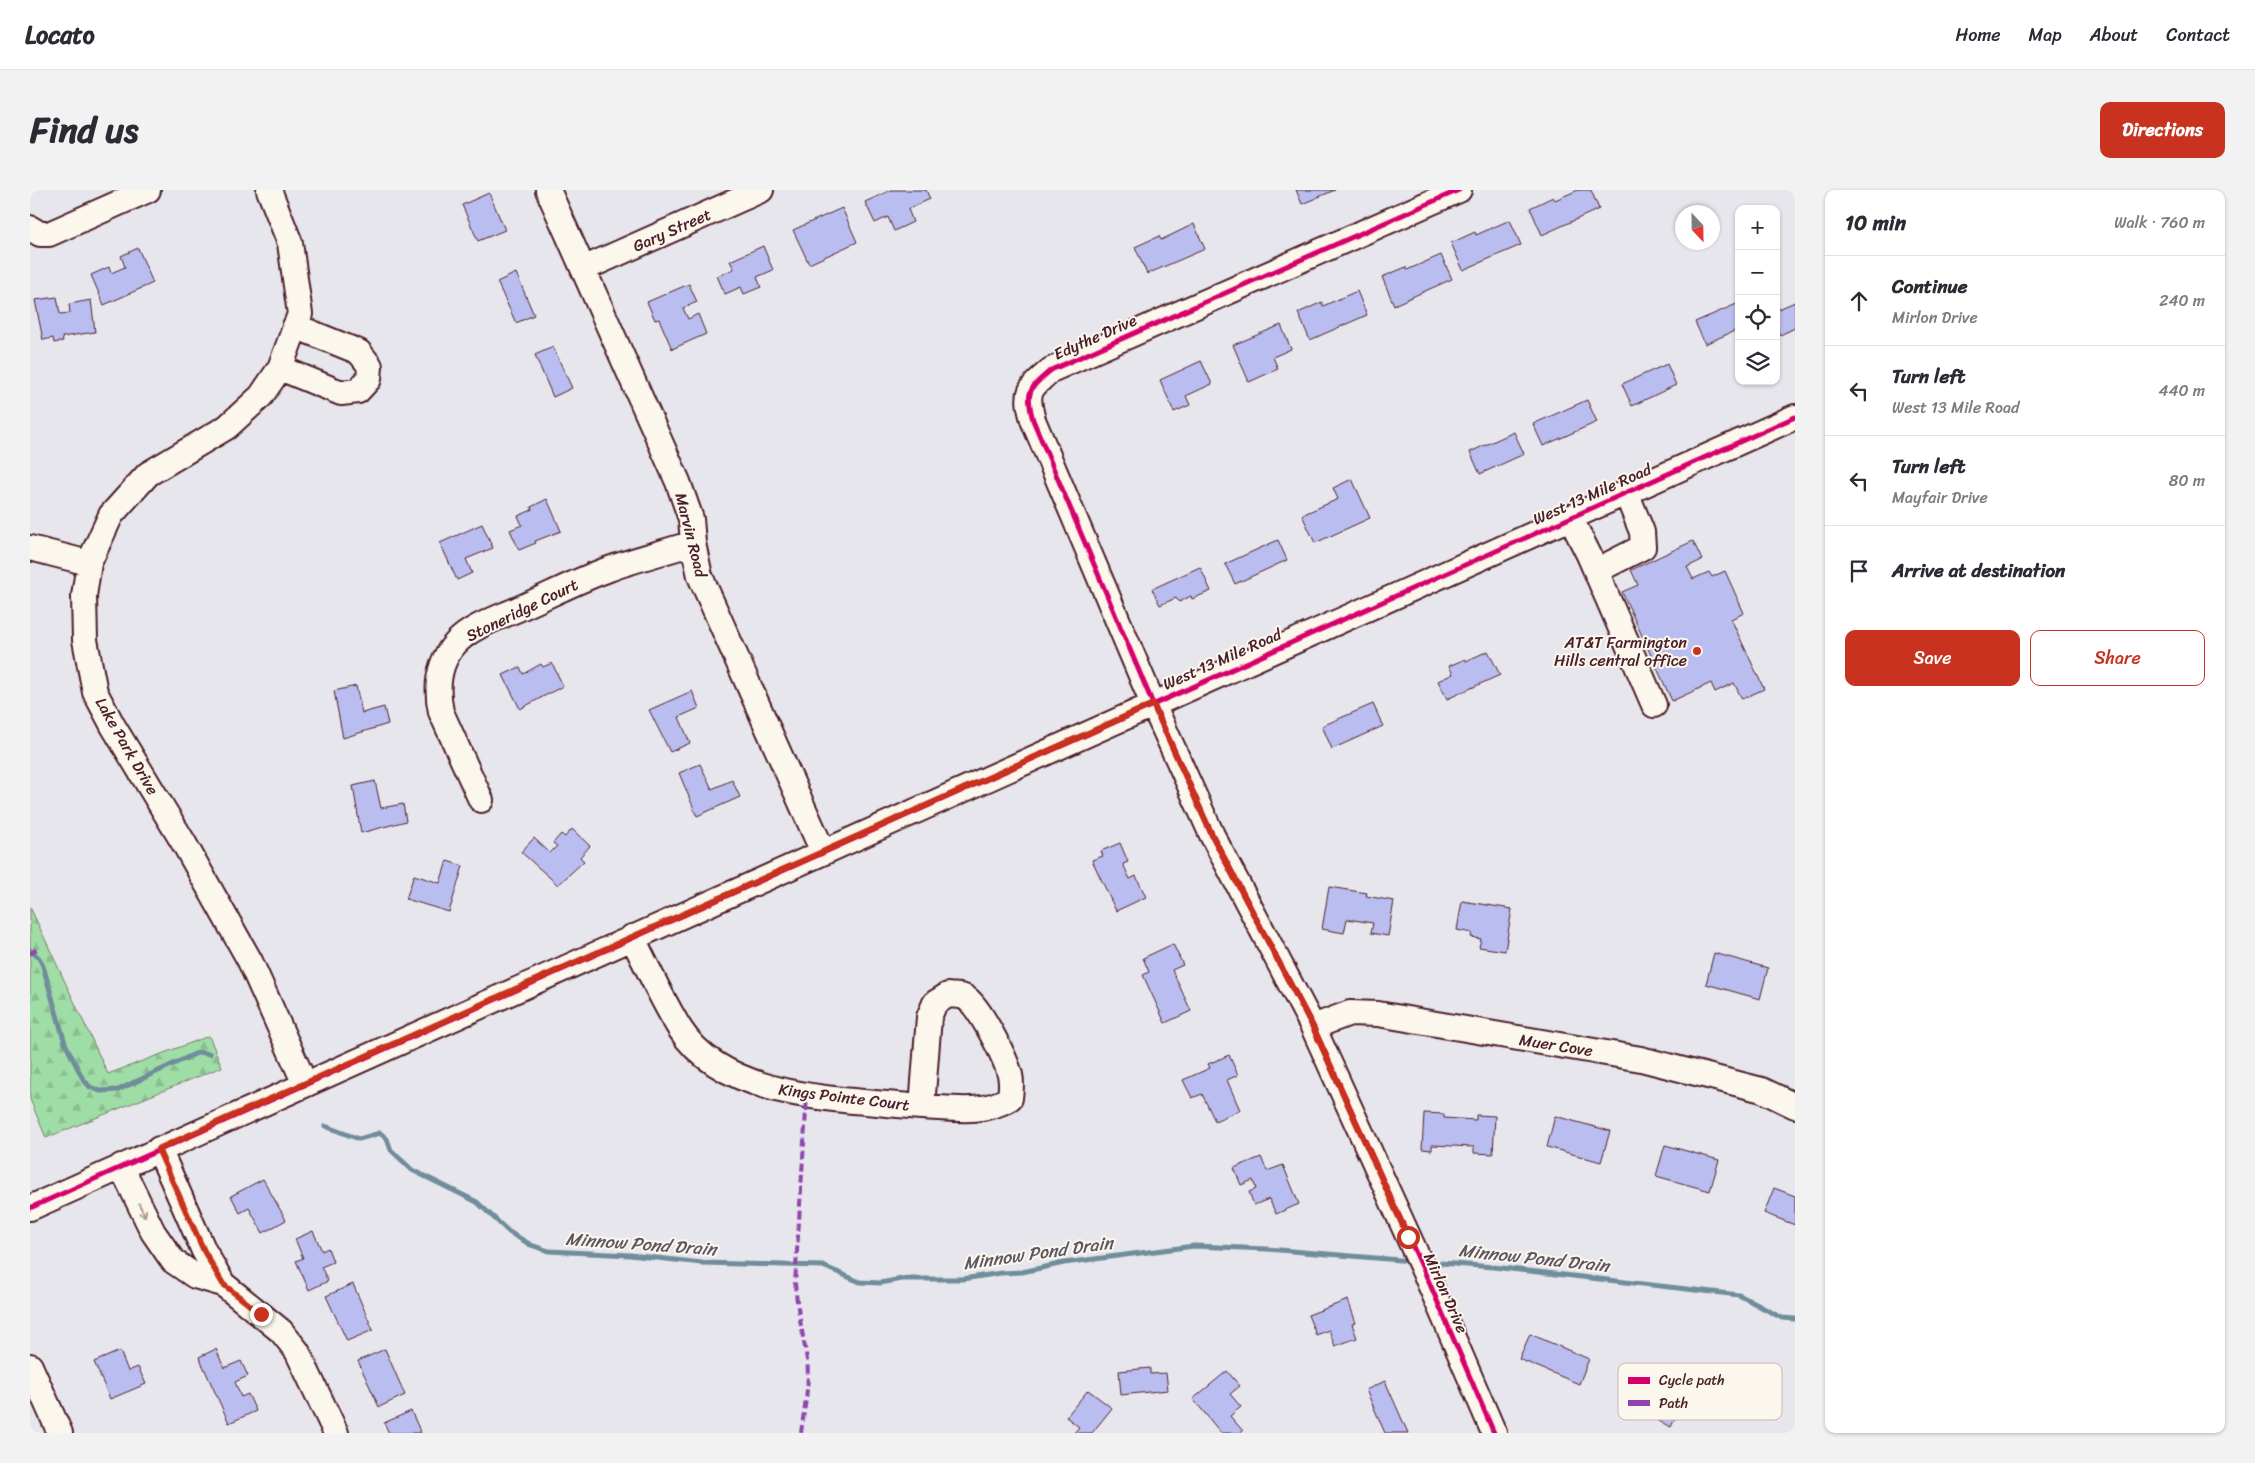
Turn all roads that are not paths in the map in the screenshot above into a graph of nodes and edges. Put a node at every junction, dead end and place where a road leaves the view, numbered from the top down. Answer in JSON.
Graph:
{"nodes":[{"id":1,"x":148,"y":190,"type":"edge"},
{"id":2,"x":269,"y":190,"type":"edge"},
{"id":3,"x":548,"y":190,"type":"edge"},
{"id":4,"x":761,"y":190,"type":"edge"},
{"id":5,"x":1459,"y":190,"type":"edge"},
{"id":6,"x":30,"y":228,"type":"edge"},
{"id":7,"x":583,"y":270,"type":"junction"},
{"id":8,"x":295,"y":326,"type":"junction"},
{"id":9,"x":280,"y":368,"type":"junction"},
{"id":10,"x":1795,"y":417,"type":"edge"},
{"id":11,"x":1626,"y":492,"type":"junction"},
{"id":12,"x":1570,"y":517,"type":"junction"},
{"id":13,"x":693,"y":543,"type":"junction"},
{"id":14,"x":30,"y":548,"type":"edge"},
{"id":15,"x":89,"y":563,"type":"junction"},
{"id":16,"x":1596,"y":571,"type":"junction"},
{"id":17,"x":1153,"y":704,"type":"junction"},
{"id":18,"x":1654,"y":705,"type":"dead end"},
{"id":19,"x":481,"y":800,"type":"dead end"},
{"id":20,"x":823,"y":852,"type":"junction"},
{"id":21,"x":632,"y":938,"type":"junction"},
{"id":22,"x":1313,"y":1027,"type":"junction"},
{"id":23,"x":305,"y":1084,"type":"junction"},
{"id":24,"x":922,"y":1106,"type":"junction"},
{"id":25,"x":1795,"y":1106,"type":"edge"},
{"id":26,"x":158,"y":1149,"type":"junction"},
{"id":27,"x":121,"y":1166,"type":"junction"},
{"id":28,"x":30,"y":1208,"type":"edge"},
{"id":29,"x":223,"y":1284,"type":"junction"},
{"id":30,"x":30,"y":1366,"type":"edge"},
{"id":31,"x":60,"y":1433,"type":"edge"},
{"id":32,"x":336,"y":1433,"type":"edge"},
{"id":33,"x":1494,"y":1433,"type":"edge"}],
"edges":[{"from":1,"to":6,"type":"street"},
{"from":2,"to":8,"type":"street","name":"Lake Park Drive"},
{"from":3,"to":7,"type":"street","name":"Marvin Road"},
{"from":4,"to":7,"type":"street","name":"Gary Street"},
{"from":5,"to":17,"type":"street","name":"Edythe Drive"},
{"from":7,"to":13,"type":"street","name":"Marvin Road"},
{"from":8,"to":9,"type":"street","name":"Lake Park Drive"},
{"from":8,"to":9,"type":"street"},
{"from":9,"to":15,"type":"street","name":"Lake Park Drive"},
{"from":10,"to":11,"type":"street","name":"West 13 Mile Road"},
{"from":11,"to":12,"type":"street","name":"West 13 Mile Road"},
{"from":11,"to":16,"type":"street"},
{"from":12,"to":16,"type":"street"},
{"from":12,"to":17,"type":"street","name":"West 13 Mile Road"},
{"from":13,"to":19,"type":"street","name":"Stoneridge Court"},
{"from":13,"to":20,"type":"street","name":"Marvin Road"},
{"from":14,"to":15,"type":"street"},
{"from":15,"to":23,"type":"street","name":"Lake Park Drive"},
{"from":16,"to":18,"type":"street"},
{"from":17,"to":20,"type":"street","name":"West 13 Mile Road"},
{"from":17,"to":22,"type":"street","name":"Mirlon Drive"},
{"from":20,"to":21,"type":"street","name":"West 13 Mile Road"},
{"from":21,"to":23,"type":"street","name":"West 13 Mile Road"},
{"from":21,"to":24,"type":"street","name":"Kings Pointe Court"},
{"from":22,"to":25,"type":"street","name":"Muer Cove"},
{"from":22,"to":33,"type":"street","name":"Mirlon Drive"},
{"from":23,"to":26,"type":"street","name":"West 13 Mile Road"},
{"from":24,"to":24,"type":"street","name":"Kings Pointe Court"},
{"from":26,"to":27,"type":"street","name":"West 13 Mile Road"},
{"from":26,"to":29,"type":"street"},
{"from":27,"to":28,"type":"street","name":"West 13 Mile Road"},
{"from":27,"to":29,"type":"street","one_way":true},
{"from":29,"to":32,"type":"street"},
{"from":30,"to":31,"type":"street"}]}
